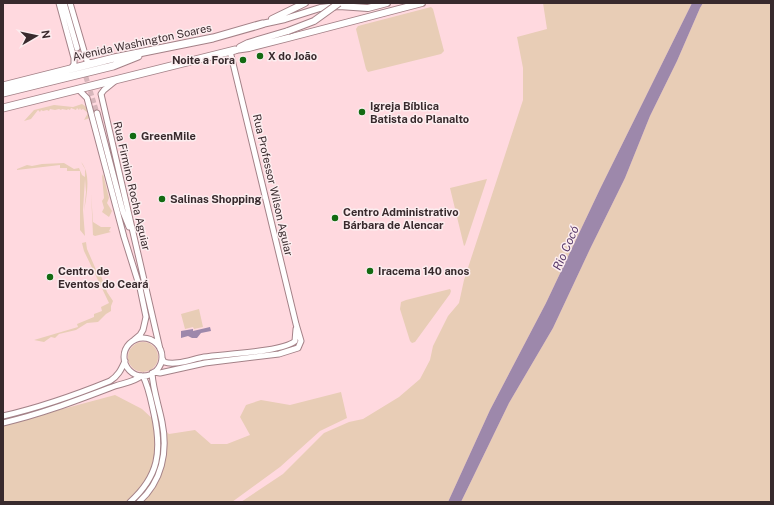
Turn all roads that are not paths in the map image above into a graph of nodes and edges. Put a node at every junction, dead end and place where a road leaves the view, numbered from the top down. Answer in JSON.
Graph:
{"nodes":[{"id":1,"x":59,"y":3,"type":"edge"},
{"id":2,"x":64,"y":3,"type":"edge"},
{"id":3,"x":70,"y":3,"type":"edge"},
{"id":4,"x":305,"y":3,"type":"edge"},
{"id":5,"x":339,"y":3,"type":"edge"},
{"id":6,"x":387,"y":3,"type":"edge"},
{"id":7,"x":422,"y":3,"type":"edge"},
{"id":8,"x":262,"y":24,"type":"junction"},
{"id":9,"x":77,"y":48,"type":"tunnel mouth"},
{"id":10,"x":151,"y":50,"type":"junction"},
{"id":11,"x":233,"y":50,"type":"junction"},
{"id":12,"x":92,"y":64,"type":"junction"},
{"id":13,"x":71,"y":69,"type":"junction"},
{"id":14,"x":116,"y":80,"type":"junction"},
{"id":15,"x":3,"y":86,"type":"edge"},
{"id":16,"x":78,"y":89,"type":"junction"},
{"id":17,"x":3,"y":93,"type":"edge"},
{"id":18,"x":3,"y":108,"type":"edge"},
{"id":19,"x":97,"y":112,"type":"tunnel mouth"},
{"id":20,"x":134,"y":237,"type":"junction"},
{"id":21,"x":296,"y":324,"type":"junction"},
{"id":22,"x":134,"y":340,"type":"junction"},
{"id":23,"x":160,"y":349,"type":"junction"},
{"id":24,"x":244,"y":352,"type":"junction"},
{"id":25,"x":162,"y":358,"type":"junction"},
{"id":26,"x":245,"y":359,"type":"junction"},
{"id":27,"x":125,"y":361,"type":"junction"},
{"id":28,"x":185,"y":361,"type":"junction"},
{"id":29,"x":187,"y":367,"type":"junction"},
{"id":30,"x":153,"y":372,"type":"junction"},
{"id":31,"x":142,"y":376,"type":"junction"},
{"id":32,"x":3,"y":416,"type":"edge"},
{"id":33,"x":3,"y":423,"type":"edge"},
{"id":34,"x":130,"y":502,"type":"edge"},
{"id":35,"x":139,"y":502,"type":"edge"}],
"edges":[{"from":1,"to":13,"type":"street"},
{"from":2,"to":9,"type":"street"},
{"from":3,"to":12,"type":"street"},
{"from":4,"to":8,"type":"main road","name":"Avenida Washington Soares"},
{"from":5,"to":11,"type":"main road","bridge":true},
{"from":6,"to":8,"type":"main road","name":"Avenida Washington Soares"},
{"from":7,"to":11,"type":"main road"},
{"from":8,"to":10,"type":"highway","name":"Avenida Washington Soares"},
{"from":10,"to":12,"type":"highway","name":"Avenida Washington Soares"},
{"from":10,"to":17,"type":"highway"},
{"from":11,"to":14,"type":"highway"},
{"from":11,"to":21,"type":"street","name":"Rua Professor Wilson Aguiar"},
{"from":12,"to":13,"type":"highway","name":"Avenida Washington Soares"},
{"from":13,"to":15,"type":"highway","name":"Avenida Washington Soares"},
{"from":14,"to":16,"type":"highway"},
{"from":14,"to":20,"type":"street","name":"Rua Firmino Rocha Aguiar"},
{"from":16,"to":18,"type":"highway"},
{"from":16,"to":22,"type":"street","name":"Rua Firmino Rocha Aguiar"},
{"from":19,"to":20,"type":"street"},
{"from":20,"to":23,"type":"street","name":"Rua Firmino Rocha Aguiar"},
{"from":21,"to":24,"type":"street"},
{"from":21,"to":26,"type":"street","name":"Rua Professor Wilson Aguiar"},
{"from":22,"to":23,"type":"street"},
{"from":22,"to":27,"type":"street"},
{"from":23,"to":25,"type":"street"},
{"from":24,"to":26,"type":"street"},
{"from":24,"to":28,"type":"street"},
{"from":25,"to":28,"type":"street"},
{"from":25,"to":30,"type":"street"},
{"from":26,"to":29,"type":"street"},
{"from":27,"to":31,"type":"street"},
{"from":27,"to":32,"type":"street"},
{"from":28,"to":29,"type":"street"},
{"from":29,"to":30,"type":"street"},
{"from":30,"to":31,"type":"street"},
{"from":30,"to":35,"type":"street"},
{"from":31,"to":33,"type":"street"},
{"from":31,"to":34,"type":"street"}]}
